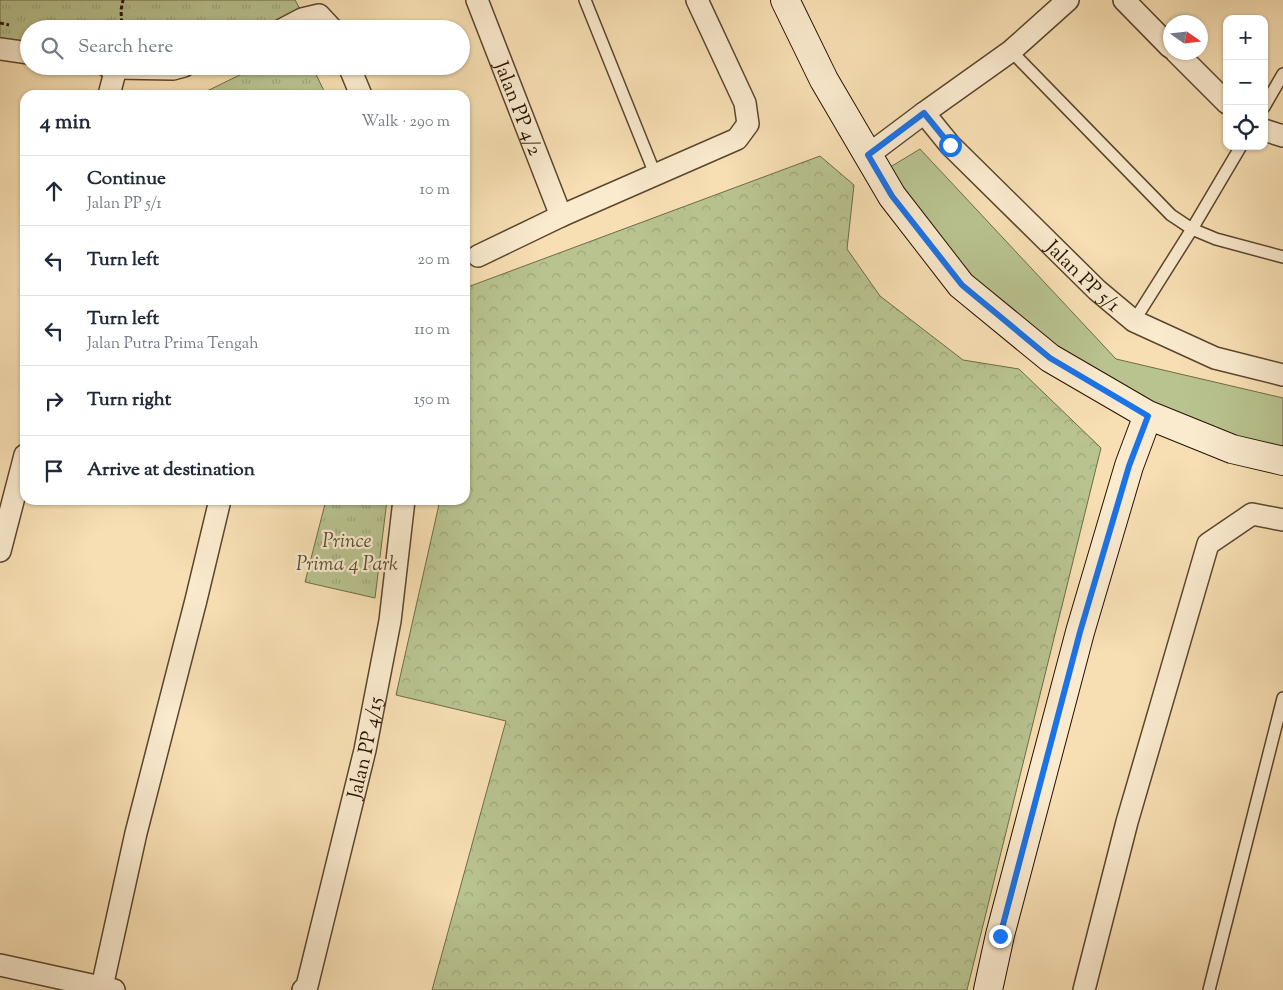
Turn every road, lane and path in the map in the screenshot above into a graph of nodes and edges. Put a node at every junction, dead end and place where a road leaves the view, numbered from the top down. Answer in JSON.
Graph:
{"nodes":[{"id":1,"x":123,"y":0,"type":"edge"},
{"id":2,"x":477,"y":0,"type":"edge"},
{"id":3,"x":585,"y":0,"type":"edge"},
{"id":4,"x":697,"y":0,"type":"edge"},
{"id":5,"x":785,"y":0,"type":"edge"},
{"id":6,"x":1068,"y":0,"type":"edge"},
{"id":7,"x":1124,"y":0,"type":"edge"},
{"id":8,"x":122,"y":20,"type":"edge"},
{"id":9,"x":1163,"y":40,"type":"edge"},
{"id":10,"x":0,"y":49,"type":"edge"},
{"id":11,"x":1011,"y":51,"type":"junction"},
{"id":12,"x":20,"y":52,"type":"edge"},
{"id":13,"x":1184,"y":60,"type":"edge"},
{"id":14,"x":1283,"y":74,"type":"edge"},
{"id":15,"x":110,"y":75,"type":"edge"},
{"id":16,"x":353,"y":75,"type":"edge"},
{"id":17,"x":109,"y":90,"type":"edge"},
{"id":18,"x":359,"y":90,"type":"edge"},
{"id":19,"x":1223,"y":99,"type":"edge"},
{"id":20,"x":1265,"y":105,"type":"edge"},
{"id":21,"x":924,"y":113,"type":"junction"},
{"id":22,"x":1268,"y":131,"type":"edge"},
{"id":23,"x":1283,"y":136,"type":"edge"},
{"id":24,"x":1239,"y":150,"type":"edge"},
{"id":25,"x":868,"y":155,"type":"junction"},
{"id":26,"x":655,"y":174,"type":"junction"},
{"id":27,"x":561,"y":216,"type":"junction"},
{"id":28,"x":1192,"y":229,"type":"junction"},
{"id":29,"x":478,"y":256,"type":"dead end"},
{"id":30,"x":1283,"y":257,"type":"edge"},
{"id":31,"x":1134,"y":321,"type":"junction"},
{"id":32,"x":1283,"y":375,"type":"edge"},
{"id":33,"x":1148,"y":416,"type":"junction"},
{"id":34,"x":1283,"y":461,"type":"edge"},
{"id":35,"x":20,"y":474,"type":"edge"},
{"id":36,"x":219,"y":505,"type":"edge"},
{"id":37,"x":403,"y":505,"type":"edge"},
{"id":38,"x":1283,"y":520,"type":"edge"},
{"id":39,"x":0,"y":551,"type":"edge"},
{"id":40,"x":1283,"y":698,"type":"edge"},
{"id":41,"x":0,"y":965,"type":"edge"},
{"id":42,"x":108,"y":989,"type":"edge"},
{"id":43,"x":304,"y":990,"type":"edge"},
{"id":44,"x":988,"y":990,"type":"edge"},
{"id":45,"x":1084,"y":990,"type":"edge"},
{"id":46,"x":1209,"y":990,"type":"edge"}],
"edges":[{"from":1,"to":8,"type":"path"},
{"from":2,"to":27,"type":"street","name":"Jalan PP 4/2"},
{"from":3,"to":26,"type":"lane"},
{"from":4,"to":26,"type":"street"},
{"from":5,"to":25,"type":"street"},
{"from":6,"to":11,"type":"street"},
{"from":7,"to":9,"type":"street"},
{"from":10,"to":12,"type":"street"},
{"from":11,"to":21,"type":"street"},
{"from":11,"to":28,"type":"lane"},
{"from":13,"to":19,"type":"street"},
{"from":14,"to":20,"type":"lane"},
{"from":15,"to":17,"type":"street"},
{"from":16,"to":18,"type":"street"},
{"from":21,"to":25,"type":"street"},
{"from":21,"to":31,"type":"street","name":"Jalan PP 5/1"},
{"from":22,"to":23,"type":"street"},
{"from":24,"to":28,"type":"lane"},
{"from":25,"to":33,"type":"street"},
{"from":26,"to":27,"type":"street"},
{"from":27,"to":29,"type":"street"},
{"from":28,"to":30,"type":"lane"},
{"from":28,"to":31,"type":"lane"},
{"from":31,"to":32,"type":"street","name":"Jalan PP 5/1"},
{"from":33,"to":34,"type":"street"},
{"from":33,"to":44,"type":"street"},
{"from":35,"to":39,"type":"street"},
{"from":36,"to":42,"type":"street"},
{"from":37,"to":43,"type":"street","name":"Jalan PP 4/15"},
{"from":38,"to":45,"type":"street"},
{"from":40,"to":46,"type":"lane"},
{"from":41,"to":42,"type":"street"}]}
